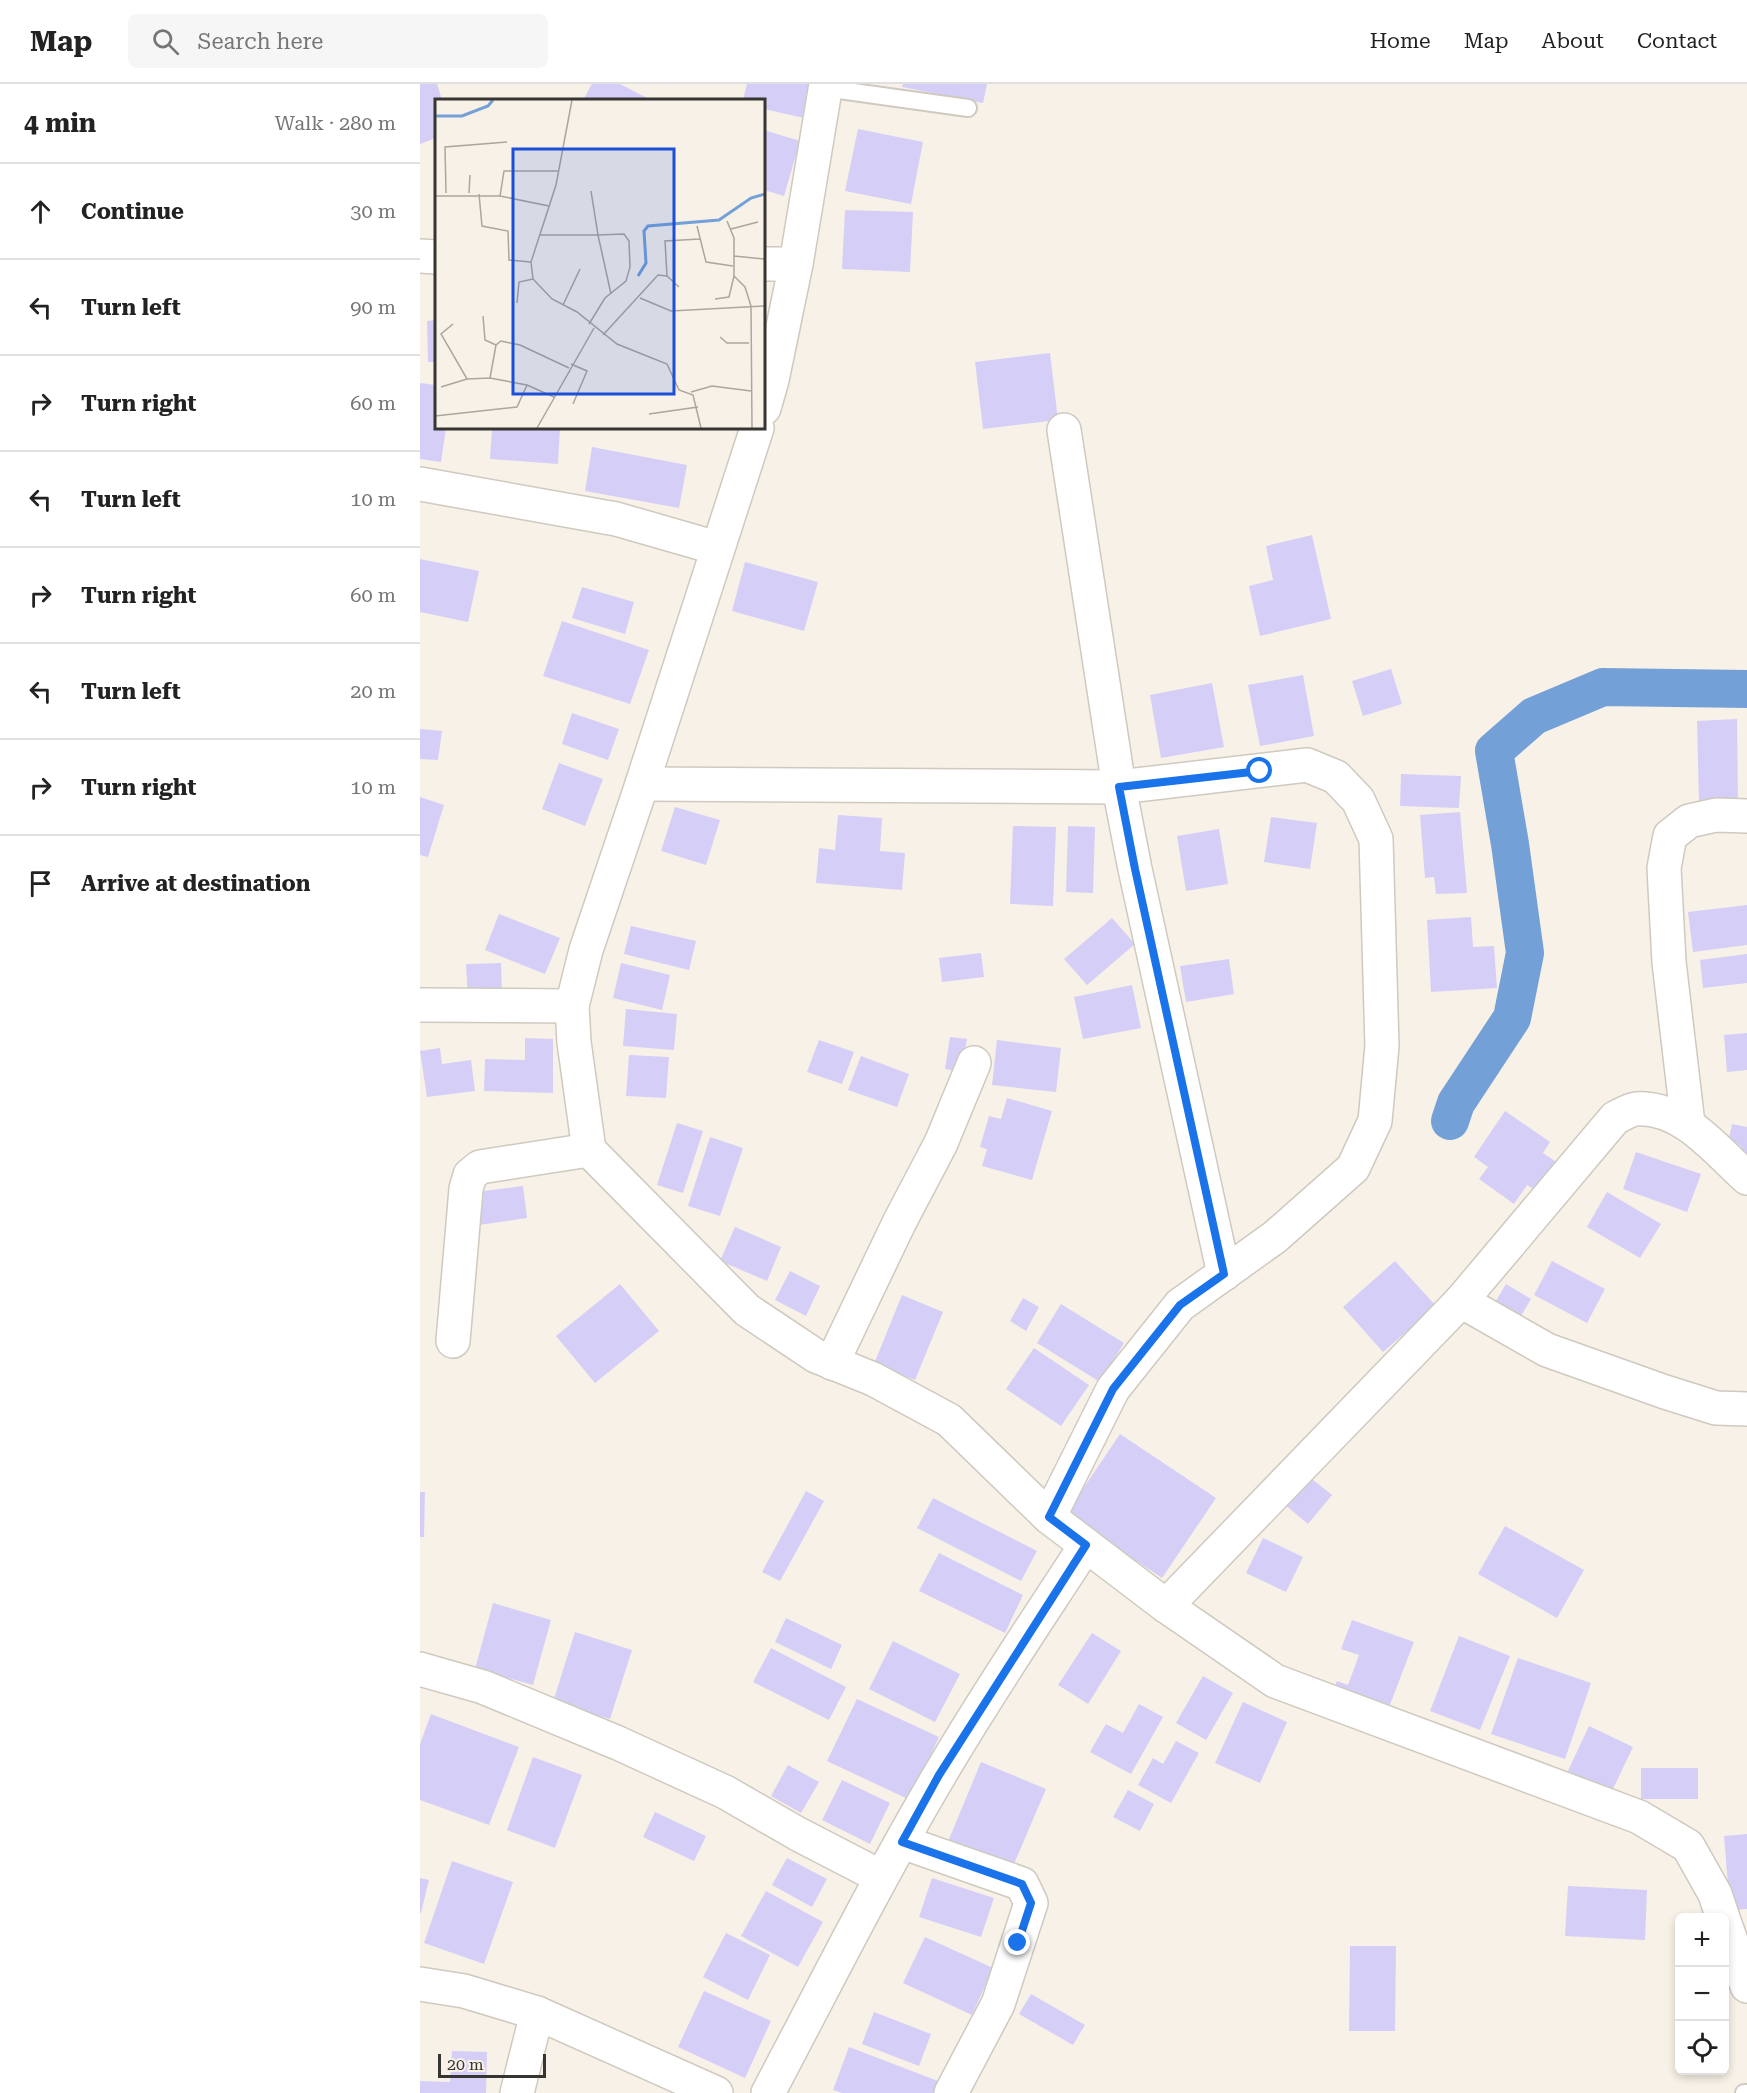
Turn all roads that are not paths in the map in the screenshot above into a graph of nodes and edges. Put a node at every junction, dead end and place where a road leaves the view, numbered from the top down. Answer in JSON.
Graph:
{"nodes":[{"id":1,"x":825,"y":86,"type":"edge"},
{"id":2,"x":968,"y":108,"type":"dead end"},
{"id":3,"x":420,"y":256,"type":"edge"},
{"id":4,"x":435,"y":257,"type":"edge"},
{"id":5,"x":765,"y":264,"type":"edge"},
{"id":6,"x":795,"y":264,"type":"junction"},
{"id":7,"x":765,"y":405,"type":"edge"},
{"id":8,"x":757,"y":429,"type":"edge"},
{"id":9,"x":1064,"y":430,"type":"dead end"},
{"id":10,"x":420,"y":483,"type":"edge"},
{"id":11,"x":717,"y":548,"type":"junction"},
{"id":12,"x":642,"y":784,"type":"junction"},
{"id":13,"x":1119,"y":787,"type":"junction"},
{"id":14,"x":1747,"y":816,"type":"edge"},
{"id":15,"x":420,"y":1005,"type":"edge"},
{"id":16,"x":572,"y":1006,"type":"junction"},
{"id":17,"x":974,"y":1063,"type":"dead end"},
{"id":18,"x":1688,"y":1124,"type":"junction"},
{"id":19,"x":590,"y":1150,"type":"junction"},
{"id":20,"x":1747,"y":1178,"type":"edge"},
{"id":21,"x":1224,"y":1274,"type":"junction"},
{"id":22,"x":1461,"y":1301,"type":"junction"},
{"id":23,"x":453,"y":1341,"type":"dead end"},
{"id":24,"x":832,"y":1363,"type":"junction"},
{"id":25,"x":1747,"y":1409,"type":"edge"},
{"id":26,"x":1049,"y":1517,"type":"junction"},
{"id":27,"x":1086,"y":1545,"type":"junction"},
{"id":28,"x":1166,"y":1606,"type":"junction"},
{"id":29,"x":420,"y":1669,"type":"edge"},
{"id":30,"x":902,"y":1842,"type":"junction"},
{"id":31,"x":881,"y":1877,"type":"junction"},
{"id":32,"x":1722,"y":1913,"type":"edge"},
{"id":33,"x":1729,"y":1934,"type":"edge"},
{"id":34,"x":420,"y":1984,"type":"edge"},
{"id":35,"x":1747,"y":1986,"type":"edge"},
{"id":36,"x":537,"y":2013,"type":"junction"},
{"id":37,"x":517,"y":2093,"type":"edge"},
{"id":38,"x":716,"y":2093,"type":"edge"},
{"id":39,"x":768,"y":2093,"type":"edge"},
{"id":40,"x":951,"y":2093,"type":"edge"}],
"edges":[{"from":1,"to":2,"type":"lane"},
{"from":1,"to":6,"type":"street"},
{"from":3,"to":4,"type":"street"},
{"from":5,"to":6,"type":"street"},
{"from":6,"to":7,"type":"street"},
{"from":8,"to":11,"type":"street"},
{"from":9,"to":13,"type":"street"},
{"from":10,"to":11,"type":"street"},
{"from":11,"to":12,"type":"street"},
{"from":12,"to":13,"type":"street"},
{"from":12,"to":16,"type":"street"},
{"from":13,"to":21,"type":"street"},
{"from":13,"to":21,"type":"street"},
{"from":14,"to":18,"type":"street"},
{"from":15,"to":16,"type":"street"},
{"from":16,"to":19,"type":"street"},
{"from":17,"to":24,"type":"street"},
{"from":18,"to":20,"type":"street"},
{"from":18,"to":22,"type":"street"},
{"from":19,"to":23,"type":"street"},
{"from":19,"to":24,"type":"street"},
{"from":21,"to":26,"type":"street"},
{"from":22,"to":25,"type":"street"},
{"from":22,"to":28,"type":"street"},
{"from":24,"to":26,"type":"street"},
{"from":26,"to":27,"type":"street"},
{"from":27,"to":28,"type":"street"},
{"from":27,"to":30,"type":"street"},
{"from":28,"to":32,"type":"street"},
{"from":29,"to":31,"type":"street"},
{"from":30,"to":31,"type":"street"},
{"from":30,"to":40,"type":"street"},
{"from":31,"to":39,"type":"street"},
{"from":33,"to":35,"type":"street"},
{"from":34,"to":36,"type":"street"},
{"from":36,"to":37,"type":"street"},
{"from":36,"to":38,"type":"street"}]}
